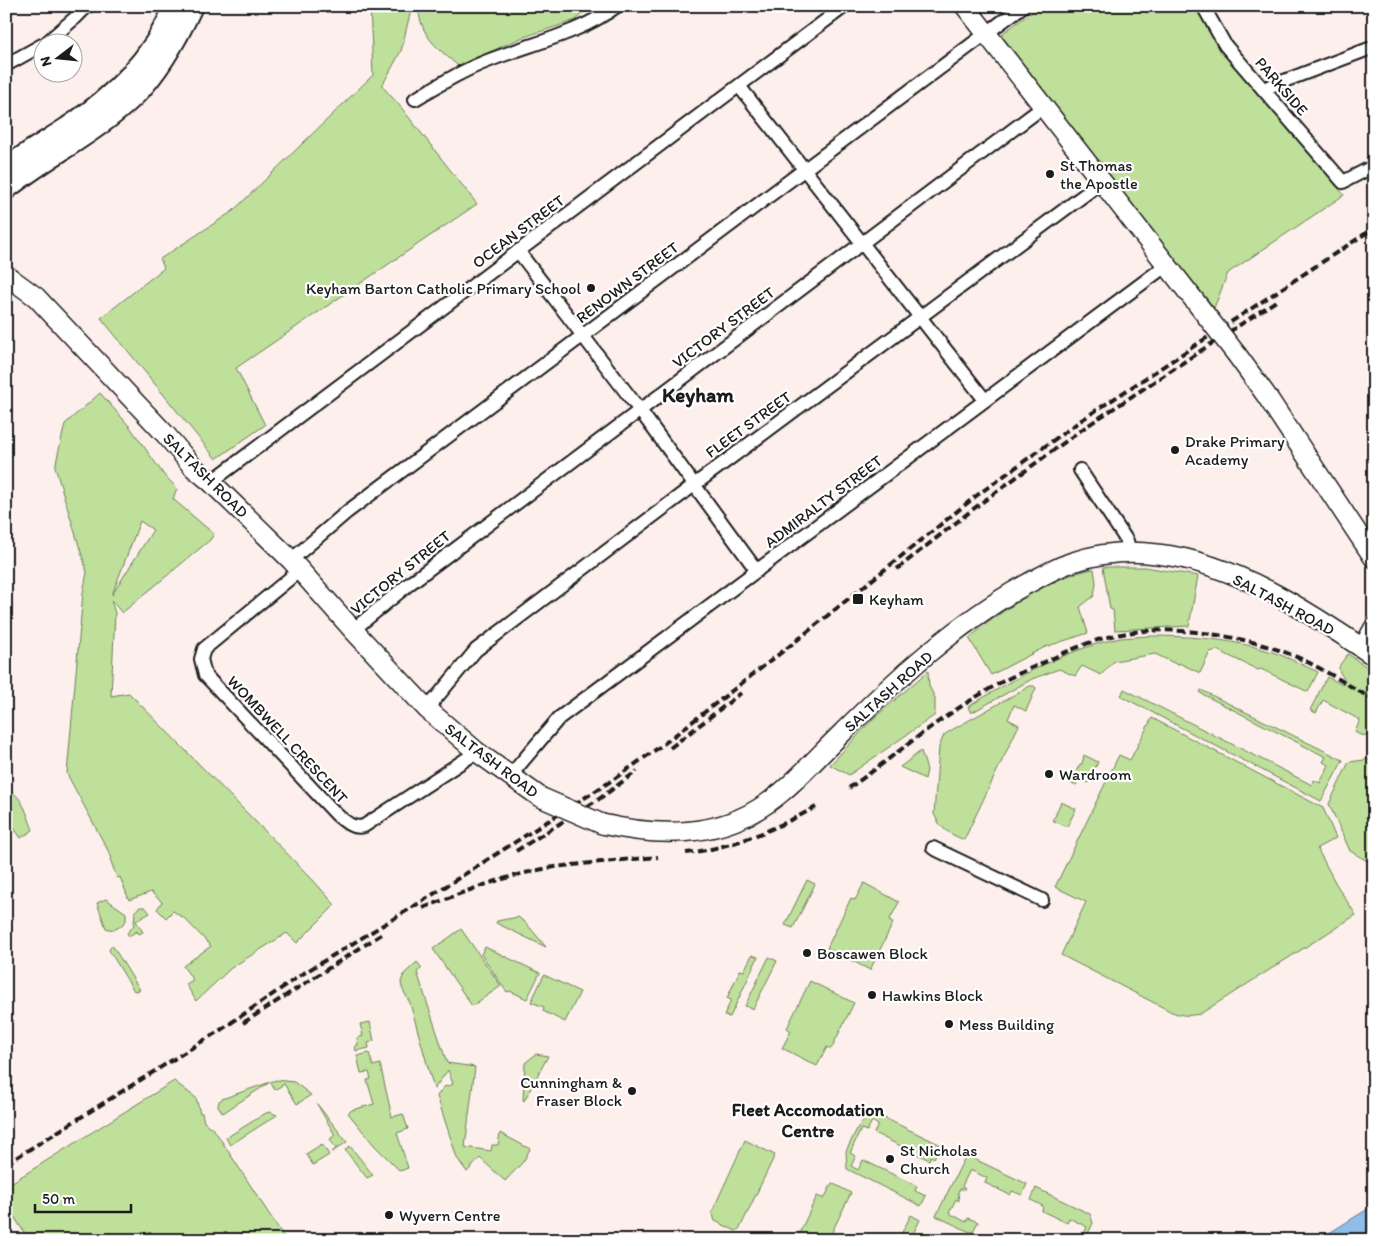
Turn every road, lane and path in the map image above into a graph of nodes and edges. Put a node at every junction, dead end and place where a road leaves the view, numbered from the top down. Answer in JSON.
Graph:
{"nodes":[{"id":1,"x":86,"y":6,"type":"edge"},
{"id":2,"x":175,"y":6,"type":"edge"},
{"id":3,"x":192,"y":6,"type":"edge"},
{"id":4,"x":598,"y":6,"type":"edge"},
{"id":5,"x":617,"y":6,"type":"edge"},
{"id":6,"x":845,"y":6,"type":"edge"},
{"id":7,"x":965,"y":6,"type":"edge"},
{"id":8,"x":1022,"y":6,"type":"edge"},
{"id":9,"x":1204,"y":6,"type":"edge"},
{"id":10,"x":596,"y":20,"type":"junction"},
{"id":11,"x":59,"y":32,"type":"edge"},
{"id":12,"x":986,"y":33,"type":"junction"},
{"id":13,"x":1374,"y":47,"type":"edge"},
{"id":14,"x":32,"y":51,"type":"edge"},
{"id":15,"x":6,"y":65,"type":"edge"},
{"id":16,"x":739,"y":86,"type":"junction"},
{"id":17,"x":1263,"y":90,"type":"junction"},
{"id":18,"x":414,"y":99,"type":"dead end"},
{"id":19,"x":1043,"y":107,"type":"junction"},
{"id":20,"x":1374,"y":166,"type":"edge"},
{"id":21,"x":6,"y":168,"type":"edge"},
{"id":22,"x":805,"y":170,"type":"junction"},
{"id":23,"x":1103,"y":182,"type":"junction"},
{"id":24,"x":6,"y":188,"type":"edge"},
{"id":25,"x":861,"y":243,"type":"junction"},
{"id":26,"x":518,"y":251,"type":"junction"},
{"id":27,"x":1168,"y":264,"type":"junction"},
{"id":28,"x":7,"y":275,"type":"edge"},
{"id":29,"x":920,"y":318,"type":"junction"},
{"id":30,"x":582,"y":336,"type":"junction"},
{"id":31,"x":985,"y":400,"type":"junction"},
{"id":32,"x":638,"y":410,"type":"junction"},
{"id":33,"x":1080,"y":470,"type":"dead end"},
{"id":34,"x":211,"y":482,"type":"junction"},
{"id":35,"x":694,"y":485,"type":"junction"},
{"id":36,"x":1130,"y":552,"type":"junction"},
{"id":37,"x":1374,"y":558,"type":"edge"},
{"id":38,"x":295,"y":565,"type":"junction"},
{"id":39,"x":757,"y":572,"type":"junction"},
{"id":40,"x":1374,"y":628,"type":"edge"},
{"id":41,"x":353,"y":630,"type":"junction"},
{"id":42,"x":1368,"y":652,"type":"edge"},
{"id":43,"x":427,"y":709,"type":"junction"},
{"id":44,"x":476,"y":752,"type":"junction"},
{"id":45,"x":510,"y":776,"type":"junction"},
{"id":46,"x":933,"y":848,"type":"dead end"},
{"id":47,"x":1042,"y":900,"type":"dead end"}],
"edges":[{"from":1,"to":11,"type":"street"},
{"from":2,"to":21,"type":"main road"},
{"from":3,"to":24,"type":"main road"},
{"from":4,"to":10,"type":"street"},
{"from":5,"to":10,"type":"street"},
{"from":6,"to":16,"type":"street","name":"OCEAN STREET"},
{"from":7,"to":12,"type":"main road"},
{"from":8,"to":12,"type":"street","name":"RENOWN STREET"},
{"from":9,"to":17,"type":"street","name":"PARKSIDE"},
{"from":10,"to":18,"type":"street"},
{"from":12,"to":19,"type":"main road"},
{"from":12,"to":22,"type":"street","name":"RENOWN STREET"},
{"from":13,"to":17,"type":"street"},
{"from":14,"to":15,"type":"street"},
{"from":16,"to":22,"type":"street"},
{"from":16,"to":26,"type":"street","name":"OCEAN STREET"},
{"from":17,"to":20,"type":"street","name":"PARKSIDE"},
{"from":19,"to":23,"type":"main road"},
{"from":19,"to":25,"type":"street","name":"VICTORY STREET"},
{"from":22,"to":25,"type":"street"},
{"from":22,"to":30,"type":"street","name":"RENOWN STREET"},
{"from":23,"to":27,"type":"main road"},
{"from":23,"to":29,"type":"street","name":"FLEET STREET"},
{"from":25,"to":29,"type":"street"},
{"from":25,"to":32,"type":"street","name":"VICTORY STREET"},
{"from":26,"to":30,"type":"street"},
{"from":26,"to":34,"type":"street","name":"OCEAN STREET"},
{"from":27,"to":31,"type":"street","name":"ADMIRALTY STREET"},
{"from":27,"to":37,"type":"main road","bridge":true},
{"from":28,"to":34,"type":"main road","name":"SALTASH ROAD"},
{"from":29,"to":31,"type":"street"},
{"from":29,"to":35,"type":"street","name":"FLEET STREET"},
{"from":30,"to":32,"type":"street"},
{"from":30,"to":38,"type":"street","name":"RENOWN STREET"},
{"from":31,"to":39,"type":"street","name":"ADMIRALTY STREET"},
{"from":32,"to":35,"type":"street"},
{"from":32,"to":41,"type":"street","name":"VICTORY STREET"},
{"from":33,"to":36,"type":"street"},
{"from":34,"to":38,"type":"main road","name":"SALTASH ROAD"},
{"from":35,"to":39,"type":"street"},
{"from":35,"to":43,"type":"street","name":"FLEET STREET"},
{"from":36,"to":42,"type":"main road","name":"SALTASH ROAD"},
{"from":36,"to":45,"type":"main road","name":"SALTASH ROAD","bridge":true},
{"from":38,"to":41,"type":"main road","name":"SALTASH ROAD"},
{"from":38,"to":44,"type":"street","name":"WOMBWELL CRESCENT"},
{"from":39,"to":45,"type":"street","name":"ADMIRALTY STREET"},
{"from":40,"to":42,"type":"main road"},
{"from":41,"to":43,"type":"main road","name":"SALTASH ROAD"},
{"from":43,"to":44,"type":"main road","name":"SALTASH ROAD"},
{"from":44,"to":45,"type":"main road","name":"SALTASH ROAD"},
{"from":46,"to":47,"type":"street"}]}
